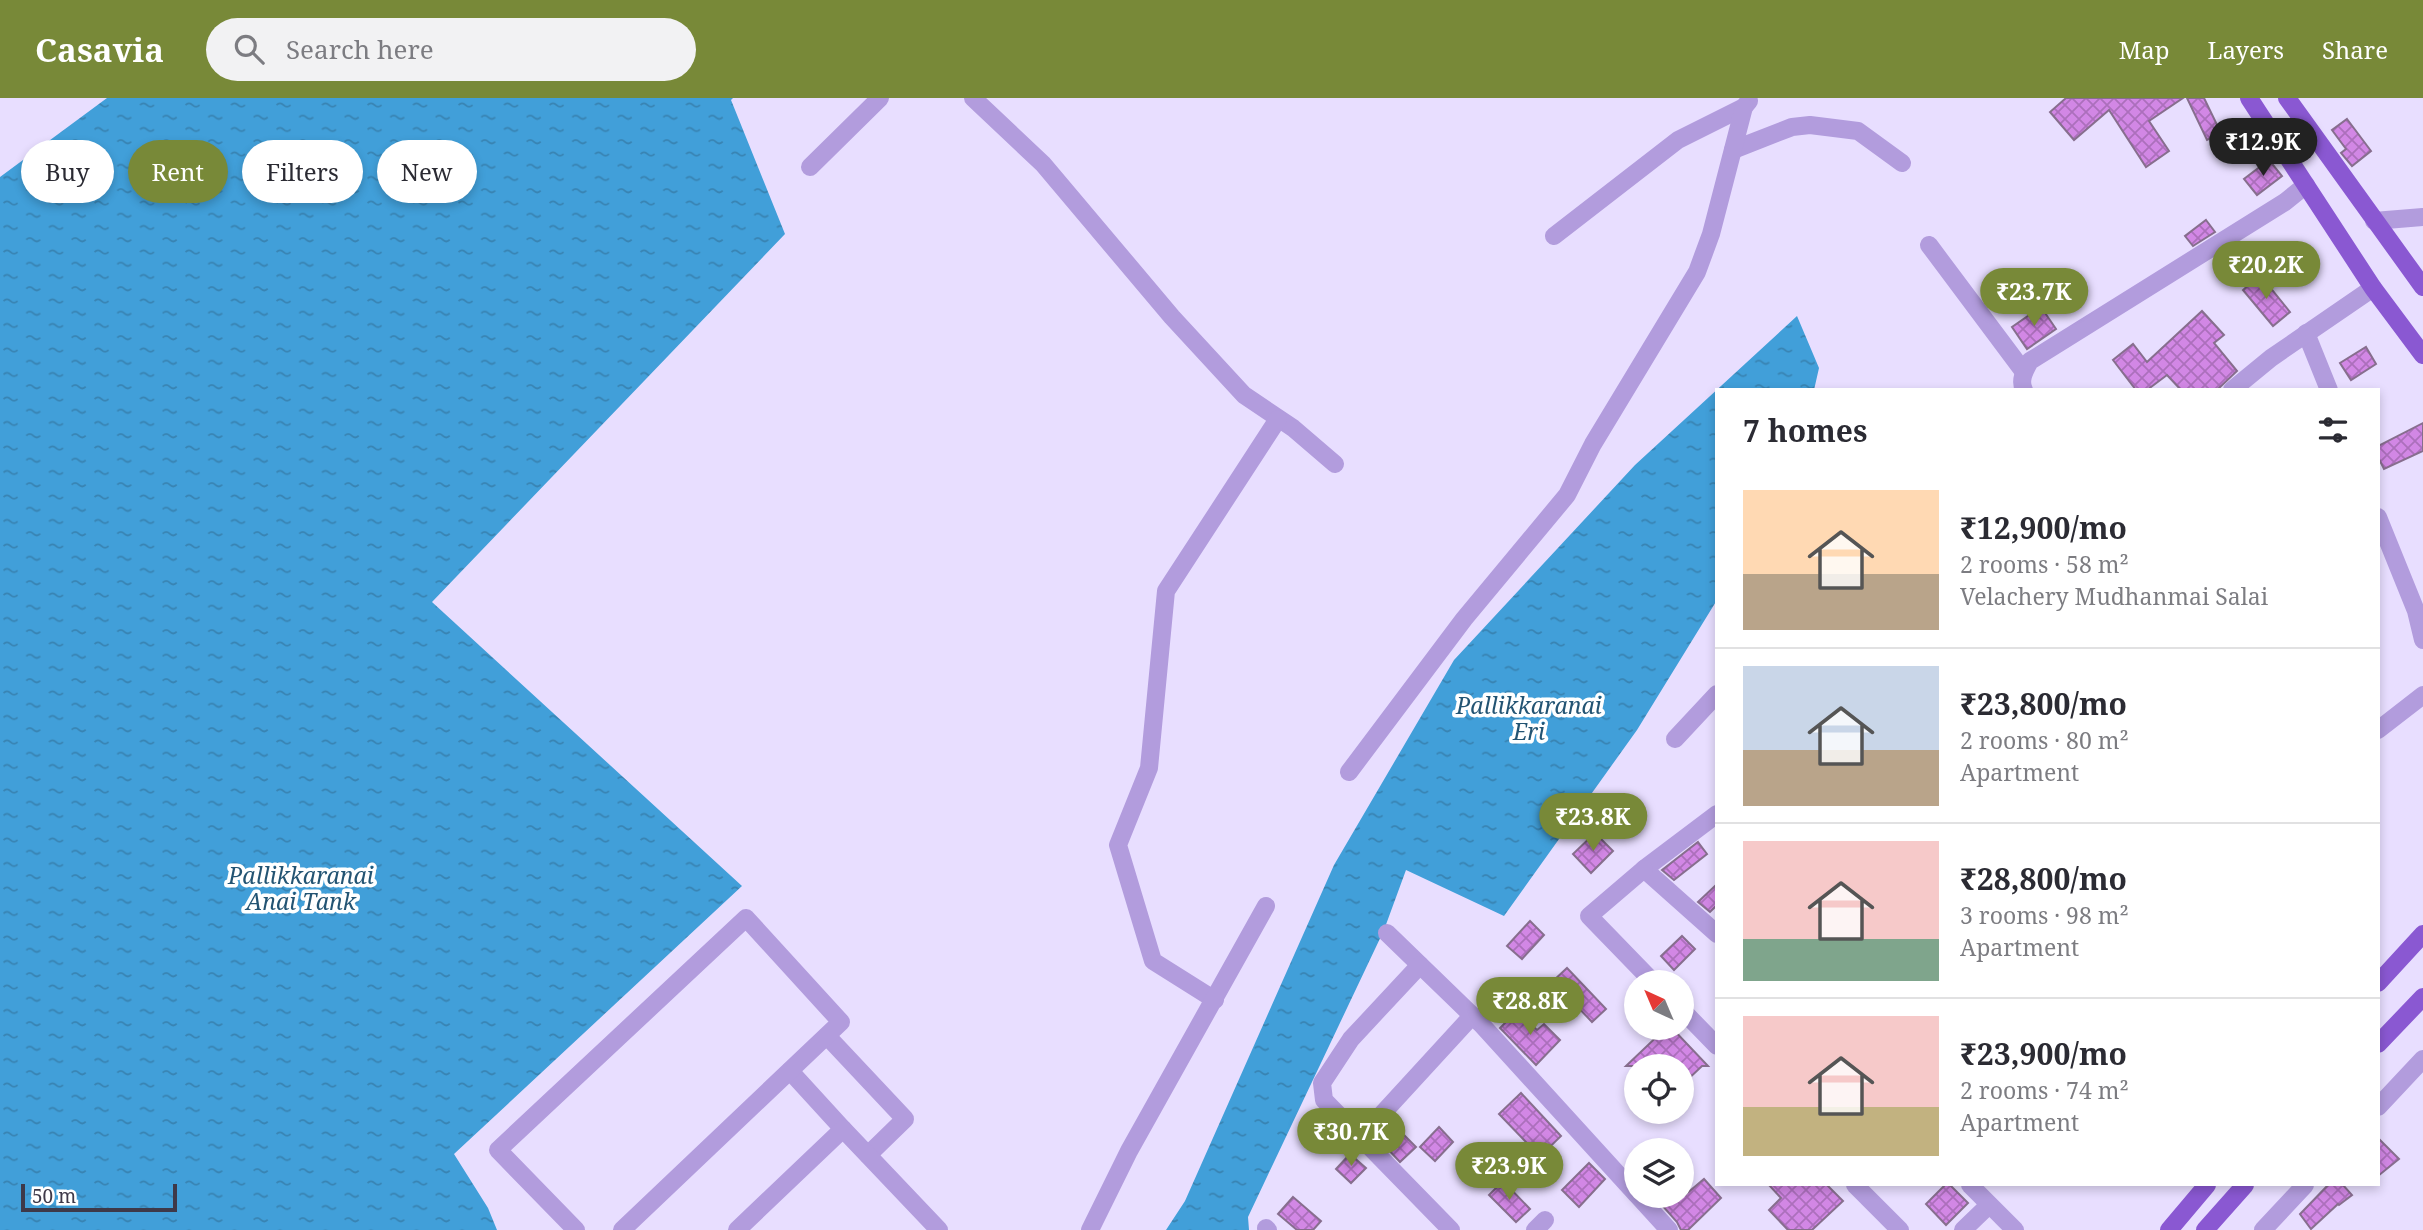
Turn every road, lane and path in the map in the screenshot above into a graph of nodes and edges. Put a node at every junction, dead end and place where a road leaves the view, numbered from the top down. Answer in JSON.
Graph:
{"nodes":[{"id":1,"x":880,"y":98,"type":"edge"},
{"id":2,"x":973,"y":98,"type":"edge"},
{"id":3,"x":2249,"y":98,"type":"edge"},
{"id":4,"x":2287,"y":98,"type":"edge"},
{"id":5,"x":1748,"y":103,"type":"edge"},
{"id":6,"x":1733,"y":150,"type":"junction"},
{"id":7,"x":1902,"y":163,"type":"dead end"},
{"id":8,"x":810,"y":167,"type":"dead end"},
{"id":9,"x":2306,"y":186,"type":"junction"},
{"id":10,"x":2423,"y":217,"type":"edge"},
{"id":11,"x":2374,"y":221,"type":"junction"},
{"id":12,"x":1554,"y":236,"type":"dead end"},
{"id":13,"x":1929,"y":245,"type":"dead end"},
{"id":14,"x":2423,"y":287,"type":"edge"},
{"id":15,"x":2373,"y":288,"type":"junction"},
{"id":16,"x":2306,"y":333,"type":"junction"},
{"id":17,"x":2423,"y":355,"type":"edge"},
{"id":18,"x":2024,"y":372,"type":"junction"},
{"id":19,"x":2023,"y":388,"type":"edge"},
{"id":20,"x":2234,"y":388,"type":"edge"},
{"id":21,"x":2328,"y":388,"type":"edge"},
{"id":22,"x":1278,"y":419,"type":"junction"},
{"id":23,"x":1335,"y":464,"type":"dead end"},
{"id":24,"x":2380,"y":522,"type":"edge"},
{"id":25,"x":2423,"y":640,"type":"edge"},
{"id":26,"x":2423,"y":695,"type":"edge"},
{"id":27,"x":1715,"y":696,"type":"edge"},
{"id":28,"x":2380,"y":728,"type":"edge"},
{"id":29,"x":1675,"y":740,"type":"dead end"},
{"id":30,"x":1349,"y":772,"type":"dead end"},
{"id":31,"x":1715,"y":816,"type":"edge"},
{"id":32,"x":1644,"y":870,"type":"junction"},
{"id":33,"x":1266,"y":906,"type":"dead end"},
{"id":34,"x":1715,"y":931,"type":"edge"},
{"id":35,"x":1387,"y":933,"type":"dead end"},
{"id":36,"x":2423,"y":934,"type":"edge"},
{"id":37,"x":1420,"y":965,"type":"junction"},
{"id":38,"x":1642,"y":970,"type":"edge"},
{"id":39,"x":2380,"y":981,"type":"edge"},
{"id":40,"x":2423,"y":997,"type":"edge"},
{"id":41,"x":1215,"y":1000,"type":"junction"},
{"id":42,"x":1472,"y":1016,"type":"junction"},
{"id":43,"x":1694,"y":1022,"type":"edge"},
{"id":44,"x":827,"y":1036,"type":"junction"},
{"id":45,"x":2380,"y":1042,"type":"edge"},
{"id":46,"x":1715,"y":1044,"type":"edge"},
{"id":47,"x":2423,"y":1059,"type":"edge"},
{"id":48,"x":790,"y":1071,"type":"junction"},
{"id":49,"x":2380,"y":1105,"type":"edge"},
{"id":50,"x":844,"y":1129,"type":"junction"},
{"id":51,"x":1360,"y":1138,"type":"junction"},
{"id":52,"x":868,"y":1155,"type":"junction"},
{"id":53,"x":1624,"y":1181,"type":"edge"},
{"id":54,"x":1856,"y":1186,"type":"edge"},
{"id":55,"x":1971,"y":1186,"type":"edge"},
{"id":56,"x":2206,"y":1186,"type":"edge"},
{"id":57,"x":2244,"y":1186,"type":"edge"},
{"id":58,"x":2304,"y":1186,"type":"edge"},
{"id":59,"x":1989,"y":1205,"type":"junction"},
{"id":60,"x":1649,"y":1208,"type":"edge"},
{"id":61,"x":576,"y":1230,"type":"edge"},
{"id":62,"x":622,"y":1230,"type":"edge"},
{"id":63,"x":737,"y":1230,"type":"edge"},
{"id":64,"x":939,"y":1230,"type":"edge"},
{"id":65,"x":1090,"y":1230,"type":"edge"},
{"id":66,"x":1451,"y":1230,"type":"edge"},
{"id":67,"x":1669,"y":1230,"type":"edge"},
{"id":68,"x":1900,"y":1230,"type":"edge"},
{"id":69,"x":1963,"y":1230,"type":"edge"},
{"id":70,"x":2015,"y":1230,"type":"edge"},
{"id":71,"x":2169,"y":1230,"type":"edge"},
{"id":72,"x":2205,"y":1230,"type":"edge"},
{"id":73,"x":2263,"y":1230,"type":"edge"}],
"edges":[{"from":1,"to":8,"type":"street"},
{"from":2,"to":22,"type":"street"},
{"from":3,"to":9,"type":"main road"},
{"from":4,"to":11,"type":"main road"},
{"from":5,"to":6,"type":"street"},
{"from":5,"to":12,"type":"street"},
{"from":6,"to":7,"type":"street"},
{"from":6,"to":30,"type":"street"},
{"from":9,"to":15,"type":"main road"},
{"from":9,"to":18,"type":"street"},
{"from":10,"to":11,"type":"street"},
{"from":11,"to":14,"type":"main road"},
{"from":13,"to":18,"type":"street"},
{"from":15,"to":16,"type":"street"},
{"from":15,"to":17,"type":"main road"},
{"from":16,"to":20,"type":"street"},
{"from":16,"to":21,"type":"street"},
{"from":18,"to":19,"type":"street"},
{"from":22,"to":23,"type":"street"},
{"from":22,"to":41,"type":"street"},
{"from":24,"to":25,"type":"street"},
{"from":26,"to":28,"type":"street"},
{"from":27,"to":29,"type":"street"},
{"from":31,"to":32,"type":"street"},
{"from":32,"to":34,"type":"street"},
{"from":32,"to":38,"type":"street"},
{"from":33,"to":41,"type":"street"},
{"from":35,"to":37,"type":"street"},
{"from":36,"to":39,"type":"main road"},
{"from":37,"to":42,"type":"street"},
{"from":37,"to":51,"type":"street"},
{"from":40,"to":45,"type":"main road"},
{"from":41,"to":65,"type":"street"},
{"from":42,"to":51,"type":"street"},
{"from":42,"to":53,"type":"street"},
{"from":43,"to":46,"type":"street"},
{"from":44,"to":48,"type":"street"},
{"from":44,"to":52,"type":"street"},
{"from":44,"to":61,"type":"street"},
{"from":47,"to":49,"type":"street"},
{"from":48,"to":50,"type":"street"},
{"from":48,"to":62,"type":"street"},
{"from":50,"to":52,"type":"street"},
{"from":50,"to":63,"type":"street"},
{"from":51,"to":66,"type":"street"},
{"from":52,"to":64,"type":"street"},
{"from":54,"to":68,"type":"street"},
{"from":55,"to":59,"type":"street"},
{"from":56,"to":71,"type":"main road"},
{"from":57,"to":72,"type":"main road"},
{"from":58,"to":73,"type":"street"},
{"from":59,"to":69,"type":"street"},
{"from":59,"to":70,"type":"street"},
{"from":60,"to":67,"type":"street"}]}
